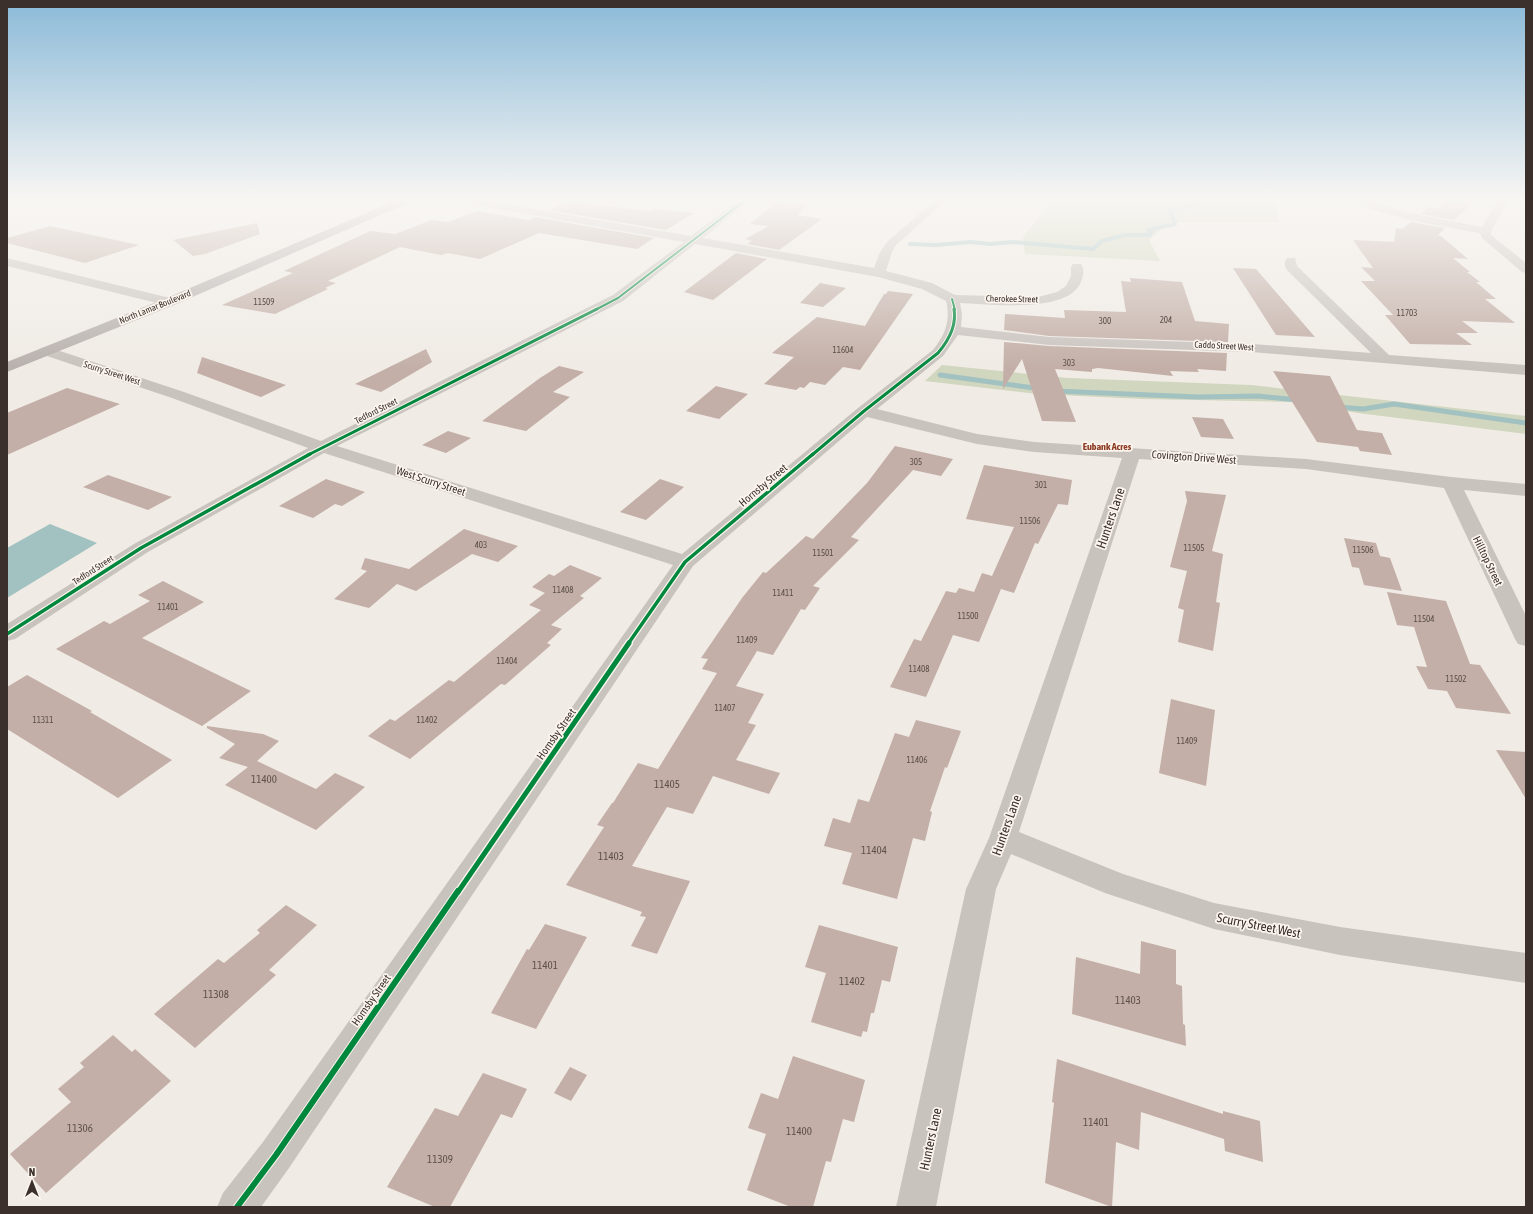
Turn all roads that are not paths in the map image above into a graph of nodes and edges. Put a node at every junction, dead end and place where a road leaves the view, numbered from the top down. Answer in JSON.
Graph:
{"nodes":[{"id":1,"x":280,"y":255,"type":"edge"},
{"id":2,"x":674,"y":255,"type":"edge"},
{"id":3,"x":769,"y":255,"type":"edge"},
{"id":4,"x":885,"y":255,"type":"edge"},
{"id":5,"x":1509,"y":255,"type":"edge"},
{"id":6,"x":1292,"y":261,"type":"dead end"},
{"id":7,"x":7,"y":262,"type":"edge"},
{"id":8,"x":1077,"y":267,"type":"dead end"},
{"id":9,"x":1526,"y":269,"type":"edge"},
{"id":10,"x":879,"y":274,"type":"junction"},
{"id":11,"x":952,"y":299,"type":"junction"},
{"id":12,"x":169,"y":302,"type":"junction"},
{"id":13,"x":954,"y":330,"type":"junction"},
{"id":14,"x":46,"y":351,"type":"junction"},
{"id":15,"x":1386,"y":359,"type":"junction"},
{"id":16,"x":7,"y":367,"type":"edge"},
{"id":17,"x":1526,"y":370,"type":"edge"},
{"id":18,"x":178,"y":395,"type":"joint"},
{"id":19,"x":864,"y":411,"type":"junction"},
{"id":20,"x":322,"y":447,"type":"junction"},
{"id":21,"x":1132,"y":453,"type":"junction"},
{"id":22,"x":1451,"y":483,"type":"junction"},
{"id":23,"x":1526,"y":490,"type":"edge"},
{"id":24,"x":685,"y":562,"type":"junction"},
{"id":25,"x":7,"y":634,"type":"edge"},
{"id":26,"x":1526,"y":639,"type":"edge"},
{"id":27,"x":1003,"y":838,"type":"junction"},
{"id":28,"x":1526,"y":968,"type":"edge"},
{"id":29,"x":237,"y":1207,"type":"edge"},
{"id":30,"x":916,"y":1207,"type":"edge"}],
"edges":[{"from":1,"to":12,"type":"main road","name":"North Lamar Boulevard"},
{"from":2,"to":20,"type":"street","name":"Tedford Street"},
{"from":3,"to":10,"type":"street"},
{"from":4,"to":10,"type":"street"},
{"from":5,"to":9,"type":"street"},
{"from":6,"to":15,"type":"street"},
{"from":7,"to":12,"type":"street"},
{"from":8,"to":11,"type":"street","name":"Cherokee Street"},
{"from":10,"to":11,"type":"street"},
{"from":11,"to":13,"type":"street"},
{"from":12,"to":14,"type":"main road","name":"North Lamar Boulevard"},
{"from":13,"to":15,"type":"street","name":"Caddo Street West"},
{"from":13,"to":19,"type":"street","name":"Hornsby Street"},
{"from":14,"to":16,"type":"main road","name":"North Lamar Boulevard"},
{"from":14,"to":18,"type":"street","name":"Scurry Street West"},
{"from":15,"to":17,"type":"street","name":"Caddo Street West"},
{"from":18,"to":20,"type":"street","name":"West Scurry Street"},
{"from":19,"to":21,"type":"street","name":"Covington Drive West"},
{"from":19,"to":24,"type":"street","name":"Hornsby Street"},
{"from":20,"to":24,"type":"street","name":"West Scurry Street"},
{"from":20,"to":25,"type":"street","name":"Tedford Street"},
{"from":21,"to":22,"type":"street","name":"Covington Drive West"},
{"from":21,"to":27,"type":"street","name":"Hunters Lane"},
{"from":22,"to":23,"type":"street","name":"Covington Drive West"},
{"from":22,"to":26,"type":"street","name":"Hilltop Street"},
{"from":24,"to":29,"type":"street","name":"Hornsby Street"},
{"from":27,"to":28,"type":"street","name":"Scurry Street West"},
{"from":27,"to":30,"type":"street","name":"Hunters Lane"}]}
